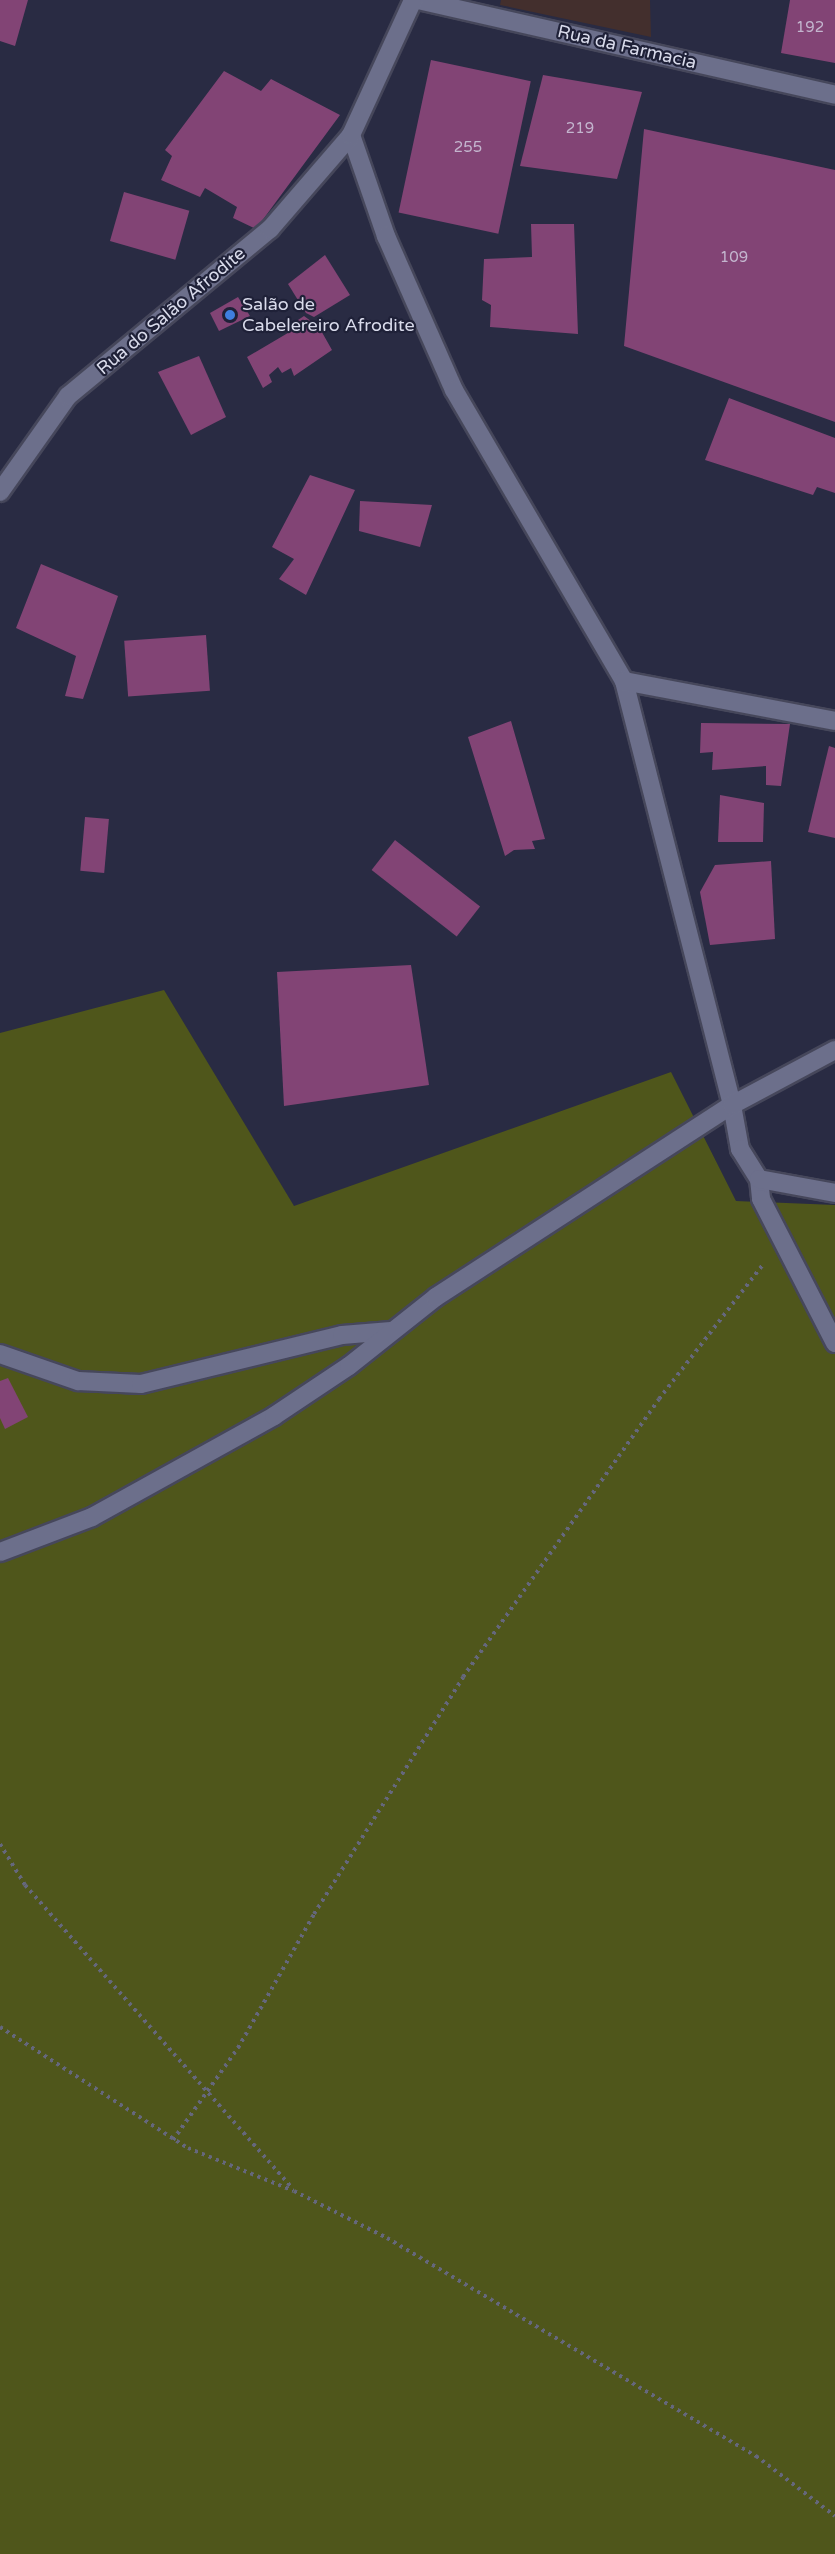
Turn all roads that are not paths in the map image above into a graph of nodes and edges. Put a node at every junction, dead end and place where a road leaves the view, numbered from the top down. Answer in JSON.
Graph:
{"nodes":[{"id":1,"x":413,"y":0,"type":"edge"},
{"id":2,"x":418,"y":0,"type":"edge"},
{"id":3,"x":835,"y":95,"type":"edge"},
{"id":4,"x":351,"y":135,"type":"junction"},
{"id":5,"x":0,"y":492,"type":"edge"},
{"id":6,"x":624,"y":681,"type":"junction"},
{"id":7,"x":835,"y":721,"type":"edge"},
{"id":8,"x":835,"y":1050,"type":"edge"},
{"id":9,"x":732,"y":1105,"type":"junction"},
{"id":10,"x":759,"y":1179,"type":"junction"},
{"id":11,"x":835,"y":1193,"type":"edge"},
{"id":12,"x":391,"y":1331,"type":"junction"},
{"id":13,"x":835,"y":1343,"type":"edge"},
{"id":14,"x":0,"y":1354,"type":"edge"},
{"id":15,"x":0,"y":1552,"type":"edge"}],
"edges":[{"from":1,"to":4,"type":"street","name":"Rua do Salão Afrodite"},
{"from":2,"to":3,"type":"street","name":"Rua da Farmacia"},
{"from":4,"to":5,"type":"street","name":"Rua do Salão Afrodite"},
{"from":4,"to":6,"type":"street"},
{"from":6,"to":7,"type":"street"},
{"from":6,"to":9,"type":"street"},
{"from":8,"to":9,"type":"street"},
{"from":9,"to":10,"type":"street"},
{"from":9,"to":12,"type":"street"},
{"from":10,"to":11,"type":"street"},
{"from":10,"to":13,"type":"street"},
{"from":12,"to":14,"type":"street"},
{"from":12,"to":15,"type":"street"}]}
